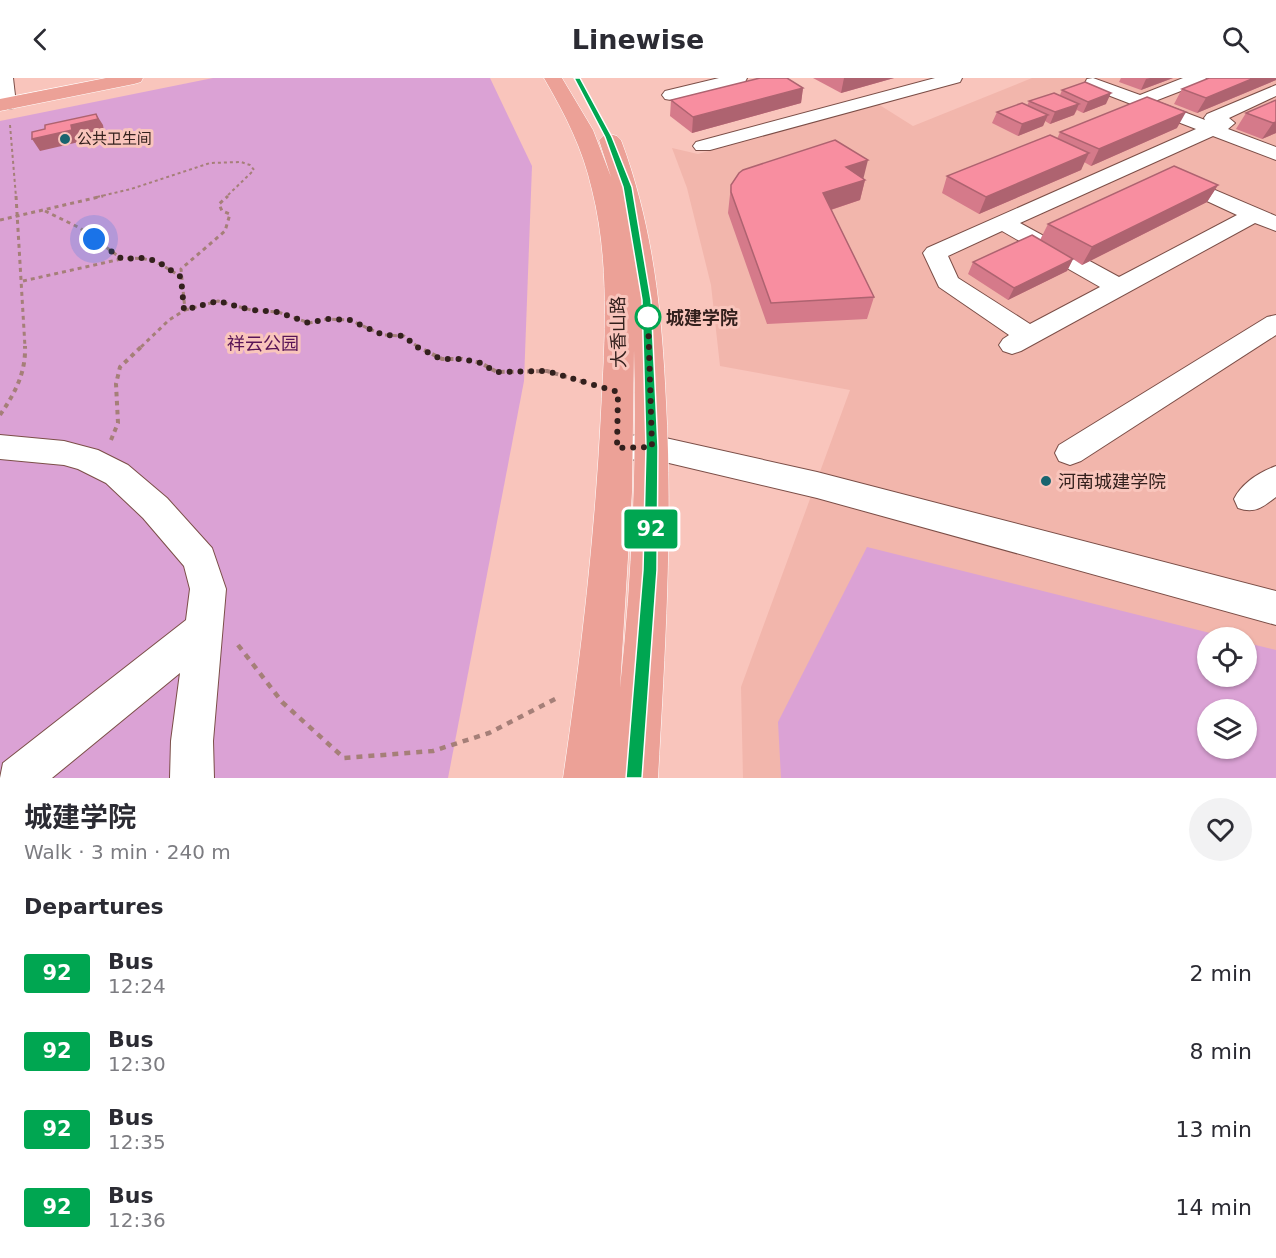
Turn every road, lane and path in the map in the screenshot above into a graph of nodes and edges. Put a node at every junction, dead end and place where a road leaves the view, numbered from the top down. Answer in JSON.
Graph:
{"nodes":[{"id":1,"x":5,"y":78,"type":"edge"},
{"id":2,"x":134,"y":78,"type":"edge"},
{"id":3,"x":553,"y":78,"type":"edge"},
{"id":4,"x":577,"y":78,"type":"edge"},
{"id":5,"x":739,"y":78,"type":"edge"},
{"id":6,"x":954,"y":78,"type":"edge"},
{"id":7,"x":1105,"y":78,"type":"edge"},
{"id":8,"x":1198,"y":78,"type":"edge"},
{"id":9,"x":1276,"y":90,"type":"edge"},
{"id":10,"x":671,"y":95,"type":"dead end"},
{"id":11,"x":1140,"y":101,"type":"junction"},
{"id":12,"x":4,"y":104,"type":"edge"},
{"id":13,"x":1212,"y":129,"type":"junction"},
{"id":14,"x":703,"y":146,"type":"dead end"},
{"id":15,"x":1272,"y":149,"type":"edge"},
{"id":16,"x":1138,"y":162,"type":"junction"},
{"id":17,"x":44,"y":210,"type":"junction"},
{"id":18,"x":17,"y":217,"type":"junction"},
{"id":19,"x":1265,"y":219,"type":"edge"},
{"id":20,"x":0,"y":220,"type":"edge"},
{"id":21,"x":1003,"y":223,"type":"junction"},
{"id":22,"x":122,"y":259,"type":"junction"},
{"id":23,"x":181,"y":277,"type":"junction"},
{"id":24,"x":23,"y":281,"type":"junction"},
{"id":25,"x":1118,"y":287,"type":"junction"},
{"id":26,"x":184,"y":310,"type":"junction"},
{"id":27,"x":1276,"y":323,"type":"edge"},
{"id":28,"x":618,"y":392,"type":"junction"},
{"id":29,"x":0,"y":415,"type":"edge"},
{"id":30,"x":0,"y":447,"type":"edge"},
{"id":31,"x":652,"y":447,"type":"junction"},
{"id":32,"x":617,"y":448,"type":"junction"},
{"id":33,"x":1070,"y":453,"type":"dead end"},
{"id":34,"x":87,"y":459,"type":"junction"},
{"id":35,"x":1276,"y":479,"type":"edge"},
{"id":36,"x":1250,"y":499,"type":"dead end"},
{"id":37,"x":1276,"y":608,"type":"edge"},
{"id":38,"x":218,"y":634,"type":"junction"},
{"id":39,"x":598,"y":677,"type":"junction"},
{"id":40,"x":18,"y":778,"type":"edge"},
{"id":41,"x":192,"y":778,"type":"edge"},
{"id":42,"x":587,"y":778,"type":"edge"},
{"id":43,"x":634,"y":778,"type":"edge"}],
"edges":[{"from":1,"to":12,"type":"street"},
{"from":2,"to":12,"type":"main road"},
{"from":3,"to":28,"type":"main road","name":"大香山路"},
{"from":4,"to":31,"type":"main road","name":"大香山路"},
{"from":5,"to":10,"type":"street"},
{"from":6,"to":14,"type":"street"},
{"from":7,"to":11,"type":"street"},
{"from":8,"to":11,"type":"street"},
{"from":9,"to":13,"type":"street"},
{"from":11,"to":13,"type":"street"},
{"from":12,"to":18,"type":"path"},
{"from":13,"to":15,"type":"street"},
{"from":13,"to":16,"type":"street"},
{"from":16,"to":19,"type":"street"},
{"from":16,"to":21,"type":"street"},
{"from":17,"to":18,"type":"path"},
{"from":17,"to":22,"type":"path"},
{"from":17,"to":23,"type":"path"},
{"from":18,"to":20,"type":"path"},
{"from":18,"to":24,"type":"path"},
{"from":19,"to":25,"type":"street"},
{"from":21,"to":25,"type":"street"},
{"from":21,"to":25,"type":"street"},
{"from":22,"to":23,"type":"path"},
{"from":22,"to":24,"type":"path"},
{"from":23,"to":26,"type":"path"},
{"from":24,"to":29,"type":"path"},
{"from":26,"to":28,"type":"path"},
{"from":26,"to":34,"type":"path"},
{"from":27,"to":33,"type":"street"},
{"from":28,"to":32,"type":"main road","name":"大香山路"},
{"from":30,"to":34,"type":"street"},
{"from":31,"to":32,"type":"street"},
{"from":31,"to":37,"type":"street"},
{"from":31,"to":43,"type":"main road","name":"大香山路"},
{"from":32,"to":39,"type":"main road","name":"大香山路"},
{"from":34,"to":38,"type":"street"},
{"from":35,"to":36,"type":"street"},
{"from":38,"to":39,"type":"path"},
{"from":38,"to":40,"type":"street"},
{"from":38,"to":41,"type":"street"},
{"from":39,"to":42,"type":"main road","name":"大香山路"}]}
